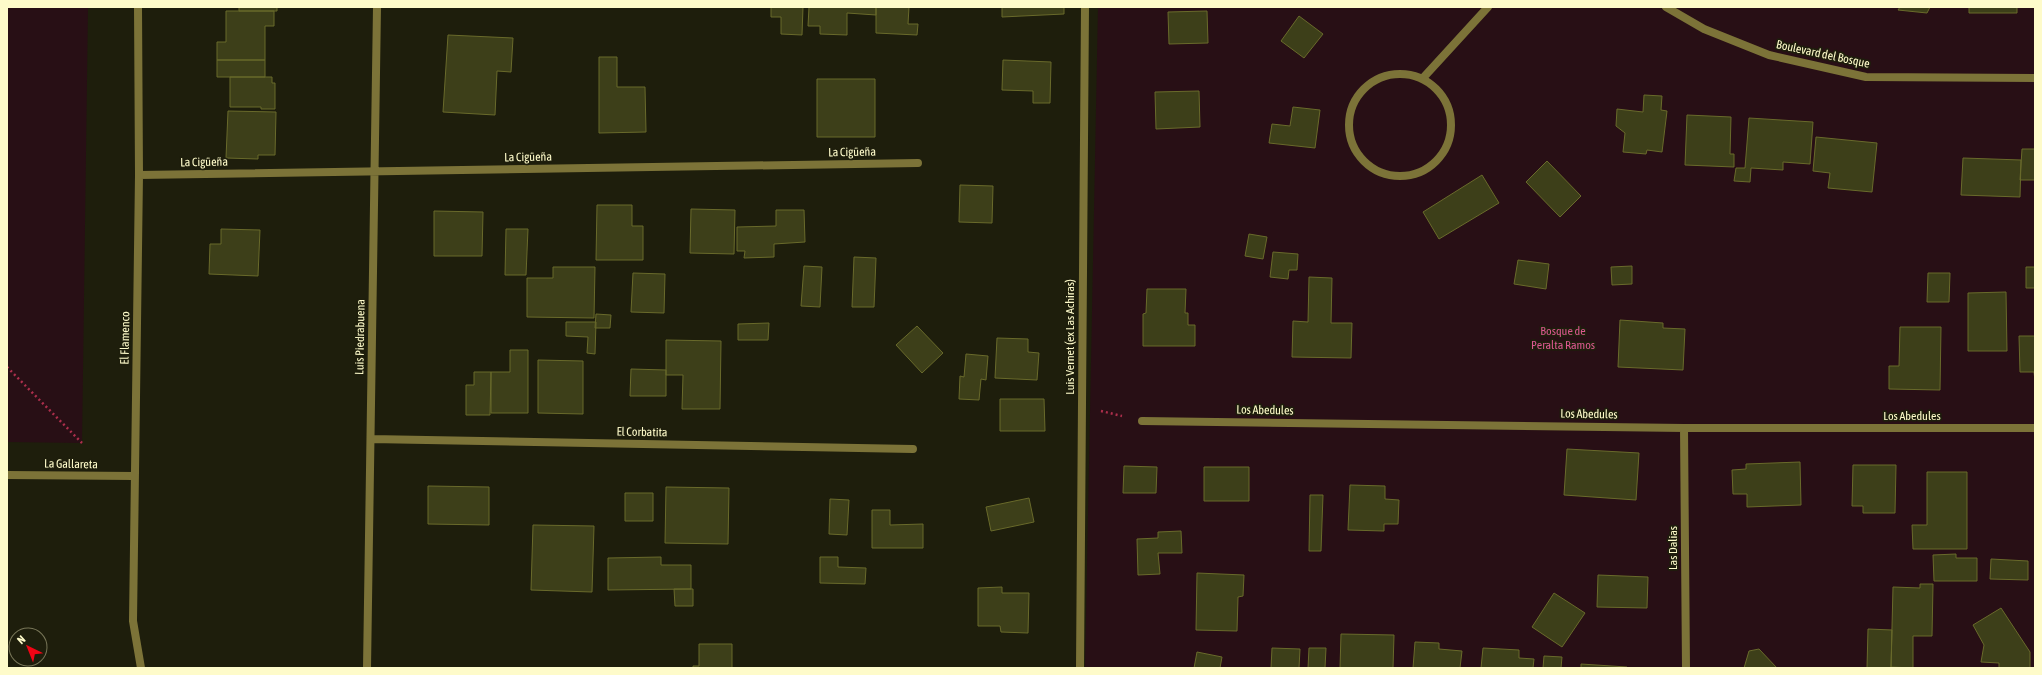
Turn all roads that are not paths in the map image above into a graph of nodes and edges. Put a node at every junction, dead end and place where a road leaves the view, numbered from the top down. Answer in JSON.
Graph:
{"nodes":[{"id":1,"x":138,"y":7,"type":"edge"},
{"id":2,"x":377,"y":7,"type":"edge"},
{"id":3,"x":1085,"y":7,"type":"edge"},
{"id":4,"x":1488,"y":7,"type":"edge"},
{"id":5,"x":1666,"y":7,"type":"edge"},
{"id":6,"x":1423,"y":78,"type":"junction"},
{"id":7,"x":2035,"y":78,"type":"edge"},
{"id":8,"x":918,"y":163,"type":"dead end"},
{"id":9,"x":375,"y":172,"type":"junction"},
{"id":10,"x":139,"y":176,"type":"junction"},
{"id":11,"x":1142,"y":421,"type":"road end"},
{"id":12,"x":1684,"y":428,"type":"junction"},
{"id":13,"x":2035,"y":428,"type":"edge"},
{"id":14,"x":371,"y":439,"type":"junction"},
{"id":15,"x":913,"y":449,"type":"dead end"},
{"id":16,"x":7,"y":475,"type":"edge"},
{"id":17,"x":134,"y":476,"type":"junction"},
{"id":18,"x":141,"y":668,"type":"edge"},
{"id":19,"x":367,"y":668,"type":"edge"},
{"id":20,"x":1080,"y":668,"type":"edge"},
{"id":21,"x":1686,"y":668,"type":"edge"}],
"edges":[{"from":1,"to":10,"type":"street","name":"El Flamenco"},
{"from":2,"to":9,"type":"street","name":"Luis Piedrabuena"},
{"from":3,"to":20,"type":"street","name":"Luis Vernet (ex Las Achiras)"},
{"from":4,"to":6,"type":"street"},
{"from":5,"to":7,"type":"street","name":"Boulevard del Bosque"},
{"from":6,"to":6,"type":"street"},
{"from":8,"to":9,"type":"street","name":"La Cigüeña"},
{"from":9,"to":10,"type":"street","name":"La Cigüeña"},
{"from":9,"to":14,"type":"street","name":"Luis Piedrabuena"},
{"from":10,"to":17,"type":"street","name":"El Flamenco"},
{"from":11,"to":12,"type":"street","name":"Los Abedules"},
{"from":12,"to":13,"type":"street","name":"Los Abedules"},
{"from":12,"to":21,"type":"street","name":"Las Dalias"},
{"from":14,"to":15,"type":"street","name":"El Corbatita"},
{"from":14,"to":19,"type":"street","name":"Luis Piedrabuena"},
{"from":16,"to":17,"type":"street","name":"La Gallareta"},
{"from":17,"to":18,"type":"street","name":"El Flamenco"}]}
